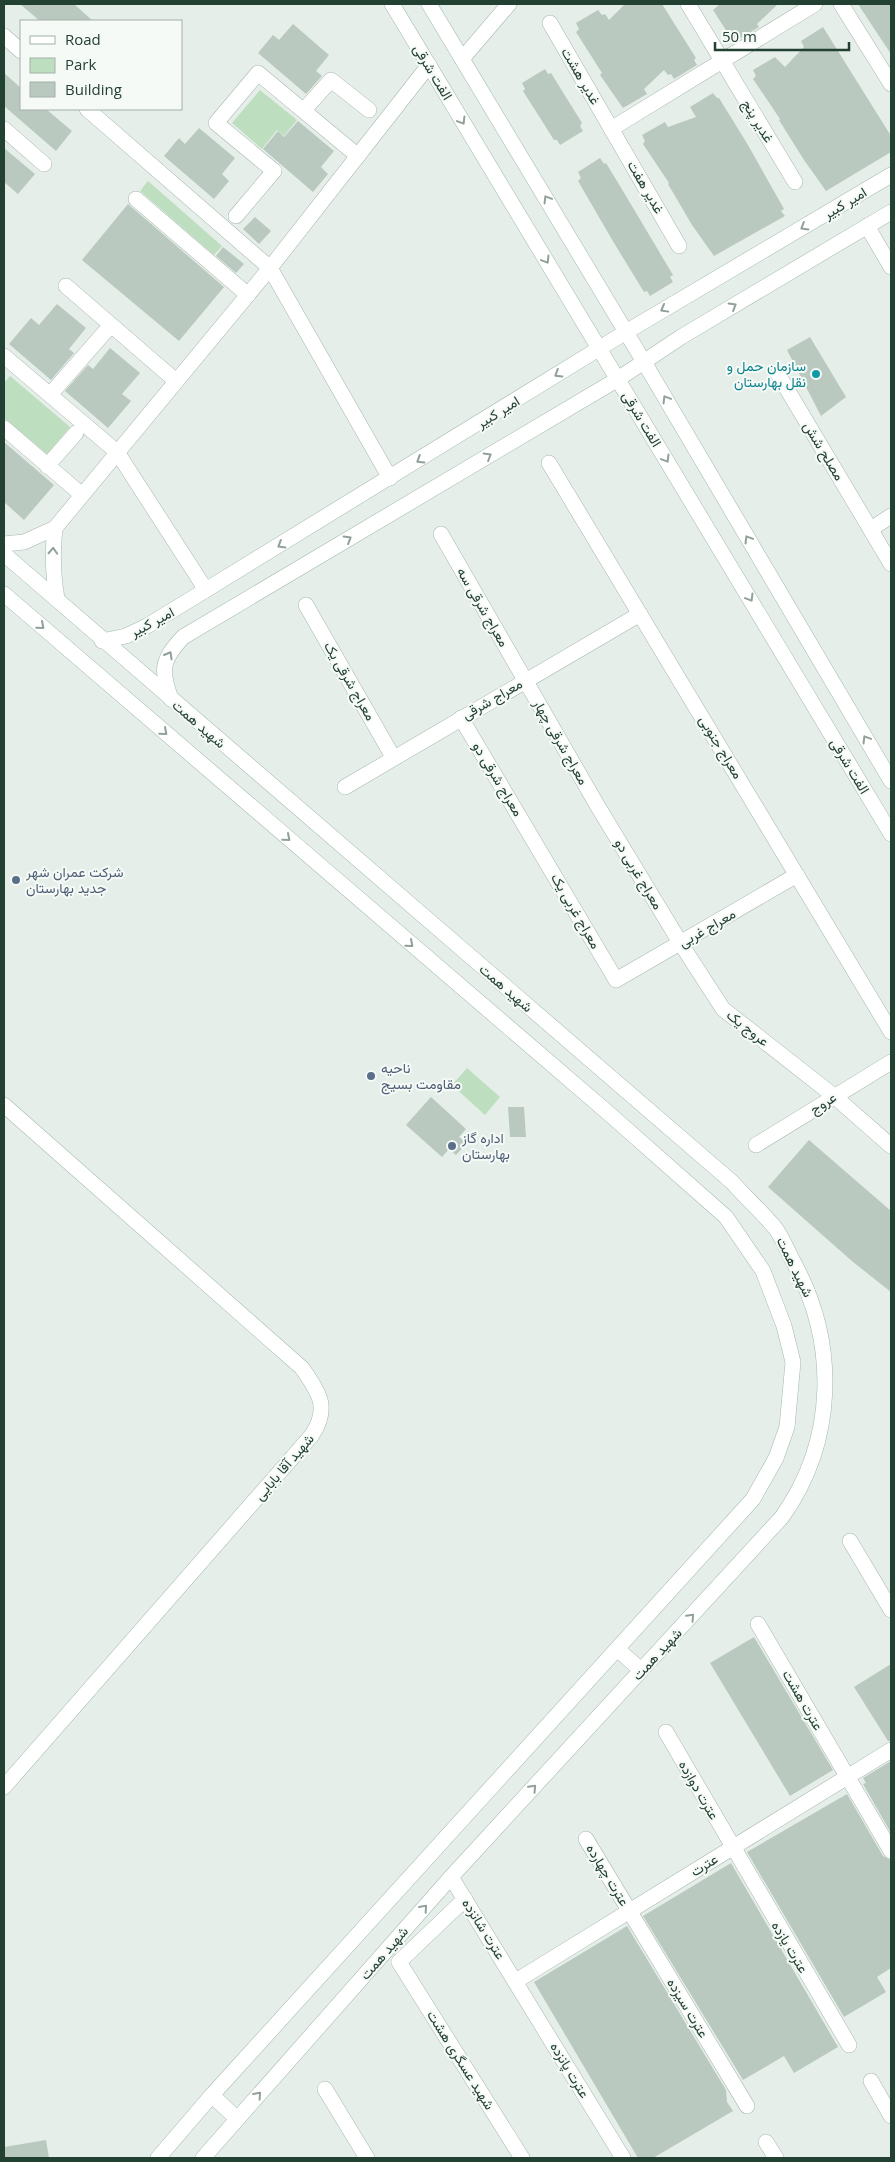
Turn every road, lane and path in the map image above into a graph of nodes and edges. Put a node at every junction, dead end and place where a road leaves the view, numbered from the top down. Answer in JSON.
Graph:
{"nodes":[{"id":1,"x":392,"y":4,"type":"edge"},
{"id":2,"x":429,"y":4,"type":"edge"},
{"id":3,"x":509,"y":4,"type":"edge"},
{"id":4,"x":688,"y":4,"type":"edge"},
{"id":5,"x":815,"y":4,"type":"edge"},
{"id":6,"x":841,"y":4,"type":"edge"},
{"id":7,"x":550,"y":22,"type":"dead end"},
{"id":8,"x":4,"y":36,"type":"edge"},
{"id":9,"x":20,"y":50,"type":"edge"},
{"id":10,"x":462,"y":59,"type":"junction"},
{"id":11,"x":722,"y":61,"type":"junction"},
{"id":12,"x":429,"y":65,"type":"junction"},
{"id":13,"x":891,"y":84,"type":"edge"},
{"id":14,"x":89,"y":110,"type":"edge"},
{"id":15,"x":304,"y":110,"type":"junction"},
{"id":16,"x":369,"y":110,"type":"dead end"},
{"id":17,"x":612,"y":129,"type":"junction"},
{"id":18,"x":4,"y":130,"type":"edge"},
{"id":19,"x":358,"y":156,"type":"junction"},
{"id":20,"x":44,"y":164,"type":"dead end"},
{"id":21,"x":891,"y":175,"type":"edge"},
{"id":22,"x":795,"y":182,"type":"dead end"},
{"id":23,"x":136,"y":199,"type":"dead end"},
{"id":24,"x":891,"y":212,"type":"edge"},
{"id":25,"x":236,"y":216,"type":"dead end"},
{"id":26,"x":867,"y":226,"type":"junction"},
{"id":27,"x":679,"y":246,"type":"dead end"},
{"id":28,"x":891,"y":267,"type":"edge"},
{"id":29,"x":270,"y":268,"type":"junction"},
{"id":30,"x":66,"y":286,"type":"dead end"},
{"id":31,"x":248,"y":295,"type":"junction"},
{"id":32,"x":111,"y":325,"type":"junction"},
{"id":33,"x":626,"y":332,"type":"junction"},
{"id":34,"x":599,"y":349,"type":"junction"},
{"id":35,"x":4,"y":356,"type":"edge"},
{"id":36,"x":644,"y":362,"type":"junction"},
{"id":37,"x":778,"y":374,"type":"dead end"},
{"id":38,"x":618,"y":379,"type":"junction"},
{"id":39,"x":176,"y":381,"type":"junction"},
{"id":40,"x":55,"y":389,"type":"dead end"},
{"id":41,"x":4,"y":428,"type":"edge"},
{"id":42,"x":76,"y":433,"type":"dead end"},
{"id":43,"x":118,"y":452,"type":"junction"},
{"id":44,"x":550,"y":463,"type":"dead end"},
{"id":45,"x":48,"y":466,"type":"junction"},
{"id":46,"x":390,"y":478,"type":"junction"},
{"id":47,"x":82,"y":495,"type":"junction"},
{"id":48,"x":891,"y":516,"type":"edge"},
{"id":49,"x":55,"y":528,"type":"junction"},
{"id":50,"x":871,"y":529,"type":"junction"},
{"id":51,"x":441,"y":534,"type":"dead end"},
{"id":52,"x":4,"y":544,"type":"edge"},
{"id":53,"x":4,"y":554,"type":"edge"},
{"id":54,"x":891,"y":564,"type":"edge"},
{"id":55,"x":206,"y":590,"type":"junction"},
{"id":56,"x":4,"y":594,"type":"edge"},
{"id":57,"x":57,"y":600,"type":"junction"},
{"id":58,"x":306,"y":605,"type":"dead end"},
{"id":59,"x":640,"y":614,"type":"junction"},
{"id":60,"x":102,"y":641,"type":"junction"},
{"id":61,"x":526,"y":680,"type":"junction"},
{"id":62,"x":171,"y":701,"type":"junction"},
{"id":63,"x":461,"y":718,"type":"junction"},
{"id":64,"x":394,"y":757,"type":"junction"},
{"id":65,"x":891,"y":781,"type":"edge"},
{"id":66,"x":345,"y":786,"type":"dead end"},
{"id":67,"x":597,"y":805,"type":"joint"},
{"id":68,"x":891,"y":834,"type":"edge"},
{"id":69,"x":535,"y":841,"type":"joint"},
{"id":70,"x":797,"y":875,"type":"junction"},
{"id":71,"x":680,"y":944,"type":"junction"},
{"id":72,"x":616,"y":980,"type":"joint"},
{"id":73,"x":891,"y":1032,"type":"edge"},
{"id":74,"x":891,"y":1062,"type":"edge"},
{"id":75,"x":834,"y":1096,"type":"junction"},
{"id":76,"x":4,"y":1105,"type":"edge"},
{"id":77,"x":756,"y":1145,"type":"dead end"},
{"id":78,"x":891,"y":1146,"type":"edge"},
{"id":79,"x":850,"y":1541,"type":"dead end"},
{"id":80,"x":891,"y":1610,"type":"edge"},
{"id":81,"x":758,"y":1624,"type":"dead end"},
{"id":82,"x":617,"y":1649,"type":"junction"},
{"id":83,"x":641,"y":1670,"type":"junction"},
{"id":84,"x":666,"y":1732,"type":"dead end"},
{"id":85,"x":891,"y":1750,"type":"edge"},
{"id":86,"x":848,"y":1777,"type":"junction"},
{"id":87,"x":4,"y":1787,"type":"edge"},
{"id":88,"x":586,"y":1839,"type":"dead end"},
{"id":89,"x":732,"y":1848,"type":"junction"},
{"id":90,"x":891,"y":1850,"type":"edge"},
{"id":91,"x":451,"y":1877,"type":"junction"},
{"id":92,"x":464,"y":1899,"type":"junction"},
{"id":93,"x":629,"y":1911,"type":"junction"},
{"id":94,"x":516,"y":1981,"type":"junction"},
{"id":95,"x":849,"y":2045,"type":"dead end"},
{"id":96,"x":871,"y":2081,"type":"dead end"},
{"id":97,"x":325,"y":2089,"type":"dead end"},
{"id":98,"x":212,"y":2095,"type":"junction"},
{"id":99,"x":747,"y":2106,"type":"dead end"},
{"id":100,"x":891,"y":2116,"type":"edge"},
{"id":101,"x":237,"y":2120,"type":"junction"},
{"id":102,"x":766,"y":2142,"type":"dead end"},
{"id":103,"x":158,"y":2158,"type":"edge"},
{"id":104,"x":203,"y":2158,"type":"edge"},
{"id":105,"x":367,"y":2158,"type":"edge"},
{"id":106,"x":522,"y":2158,"type":"edge"},
{"id":107,"x":623,"y":2158,"type":"edge"},
{"id":108,"x":776,"y":2158,"type":"edge"}],
"edges":[{"from":1,"to":12,"type":"street","name":"الفت شرقی"},
{"from":2,"to":10,"type":"street","name":"الفت شرقی"},
{"from":3,"to":10,"type":"street"},
{"from":4,"to":11,"type":"street","name":"غدیر پنج"},
{"from":5,"to":11,"type":"street"},
{"from":6,"to":13,"type":"street"},
{"from":7,"to":17,"type":"street","name":"غدیر هشت"},
{"from":8,"to":9,"type":"street"},
{"from":33,"to":10,"type":"street","name":"الفت شرقی","one_way":true},
{"from":11,"to":17,"type":"street"},
{"from":11,"to":22,"type":"street","name":"غدیر پنج"},
{"from":12,"to":19,"type":"street"},
{"from":12,"to":34,"type":"street","name":"الفت شرقی","one_way":true},
{"from":14,"to":29,"type":"street"},
{"from":15,"to":16,"type":"street"},
{"from":15,"to":19,"type":"street"},
{"from":15,"to":25,"type":"street"},
{"from":17,"to":27,"type":"street","name":"غدیر هفت"},
{"from":18,"to":20,"type":"street"},
{"from":19,"to":29,"type":"street"},
{"from":21,"to":33,"type":"street","name":"امیر کبیر","one_way":true},
{"from":23,"to":31,"type":"street"},
{"from":24,"to":26,"type":"street","name":"امیر کبیر"},
{"from":26,"to":28,"type":"street"},
{"from":36,"to":26,"type":"street","name":"امیر کبیر","one_way":true},
{"from":29,"to":31,"type":"street"},
{"from":29,"to":46,"type":"street"},
{"from":30,"to":32,"type":"street"},
{"from":31,"to":39,"type":"street"},
{"from":32,"to":39,"type":"street"},
{"from":32,"to":40,"type":"street"},
{"from":33,"to":34,"type":"street","name":"امیر کبیر"},
{"from":33,"to":36,"type":"street","name":"الفت شرقی"},
{"from":34,"to":38,"type":"street","name":"الفت شرقی"},
{"from":34,"to":46,"type":"street","name":"امیر کبیر","one_way":true},
{"from":35,"to":43,"type":"street"},
{"from":36,"to":38,"type":"street","name":"امیر کبیر"},
{"from":65,"to":36,"type":"street","name":"الفت شرقی","one_way":true},
{"from":37,"to":50,"type":"street","name":"مصلح شش"},
{"from":62,"to":38,"type":"street","name":"امیر کبیر","one_way":true},
{"from":38,"to":68,"type":"street","name":"الفت شرقی","one_way":true},
{"from":39,"to":43,"type":"street"},
{"from":41,"to":45,"type":"street"},
{"from":42,"to":45,"type":"street"},
{"from":43,"to":47,"type":"street"},
{"from":43,"to":55,"type":"street"},
{"from":44,"to":59,"type":"street","name":"معراج جنوبی"},
{"from":45,"to":47,"type":"street"},
{"from":46,"to":55,"type":"street","name":"امیر کبیر","one_way":true},
{"from":47,"to":49,"type":"street"},
{"from":48,"to":50,"type":"street"},
{"from":49,"to":52,"type":"street"},
{"from":57,"to":49,"type":"street","one_way":true},
{"from":50,"to":54,"type":"street","name":"مصلح شش"},
{"from":51,"to":61,"type":"street","name":"معراج شرقی سه"},
{"from":53,"to":57,"type":"street","name":"شهید همت"},
{"from":55,"to":60,"type":"street","name":"امیر کبیر"},
{"from":56,"to":82,"type":"street","name":"شهید همت","one_way":true},
{"from":57,"to":60,"type":"street","name":"شهید همت"},
{"from":58,"to":64,"type":"street","name":"معراج شرقی یک"},
{"from":59,"to":61,"type":"street","name":"معراج شرقی"},
{"from":59,"to":70,"type":"street","name":"معراج جنوبی"},
{"from":60,"to":62,"type":"street","name":"شهید همت"},
{"from":61,"to":63,"type":"street","name":"معراج شرقی"},
{"from":61,"to":67,"type":"street","name":"معراج شرقی چهار"},
{"from":83,"to":62,"type":"street","name":"شهید همت","one_way":true},
{"from":63,"to":64,"type":"street","name":"معراج شرقی"},
{"from":63,"to":69,"type":"street","name":"معراج شرقی دو"},
{"from":64,"to":66,"type":"street","name":"معراج شرقی"},
{"from":67,"to":71,"type":"street","name":"معراج غربی دو"},
{"from":69,"to":72,"type":"street","name":"معراج غربی یک"},
{"from":70,"to":71,"type":"street","name":"معراج غربی"},
{"from":70,"to":73,"type":"street","name":"معراج جنوبی"},
{"from":71,"to":72,"type":"street","name":"معراج غربی"},
{"from":71,"to":75,"type":"street","name":"عروج یک"},
{"from":74,"to":75,"type":"street","name":"عروج"},
{"from":75,"to":77,"type":"street","name":"عروج"},
{"from":75,"to":78,"type":"street","name":"عروج یک"},
{"from":76,"to":87,"type":"street","name":"شهید آقا بابایی"},
{"from":79,"to":80,"type":"street"},
{"from":81,"to":86,"type":"street","name":"عترت هشت"},
{"from":82,"to":83,"type":"street"},
{"from":82,"to":98,"type":"street","name":"شهید همت"},
{"from":91,"to":83,"type":"street","name":"شهید همت","one_way":true},
{"from":84,"to":89,"type":"street","name":"عترت دوازده"},
{"from":85,"to":86,"type":"street","name":"عترت"},
{"from":86,"to":89,"type":"street","name":"عترت"},
{"from":86,"to":90,"type":"street","name":"عترت هشت"},
{"from":88,"to":93,"type":"street","name":"عترت چهارده"},
{"from":89,"to":93,"type":"street","name":"عترت"},
{"from":89,"to":95,"type":"street","name":"عترت یازده"},
{"from":91,"to":92,"type":"street","name":"عترت شانزده"},
{"from":101,"to":91,"type":"street","name":"شهید همت","one_way":true},
{"from":92,"to":94,"type":"street","name":"عترت شانزده"},
{"from":92,"to":106,"type":"street","name":"شهید عسگری هشت"},
{"from":93,"to":94,"type":"street","name":"عترت"},
{"from":93,"to":99,"type":"street","name":"عترت سیزده"},
{"from":94,"to":107,"type":"street","name":"عترت پانزده"},
{"from":96,"to":100,"type":"street"},
{"from":97,"to":105,"type":"street"},
{"from":98,"to":101,"type":"street"},
{"from":98,"to":103,"type":"street","name":"شهید همت"},
{"from":101,"to":104,"type":"street","name":"شهید همت"},
{"from":102,"to":108,"type":"street"}]}
